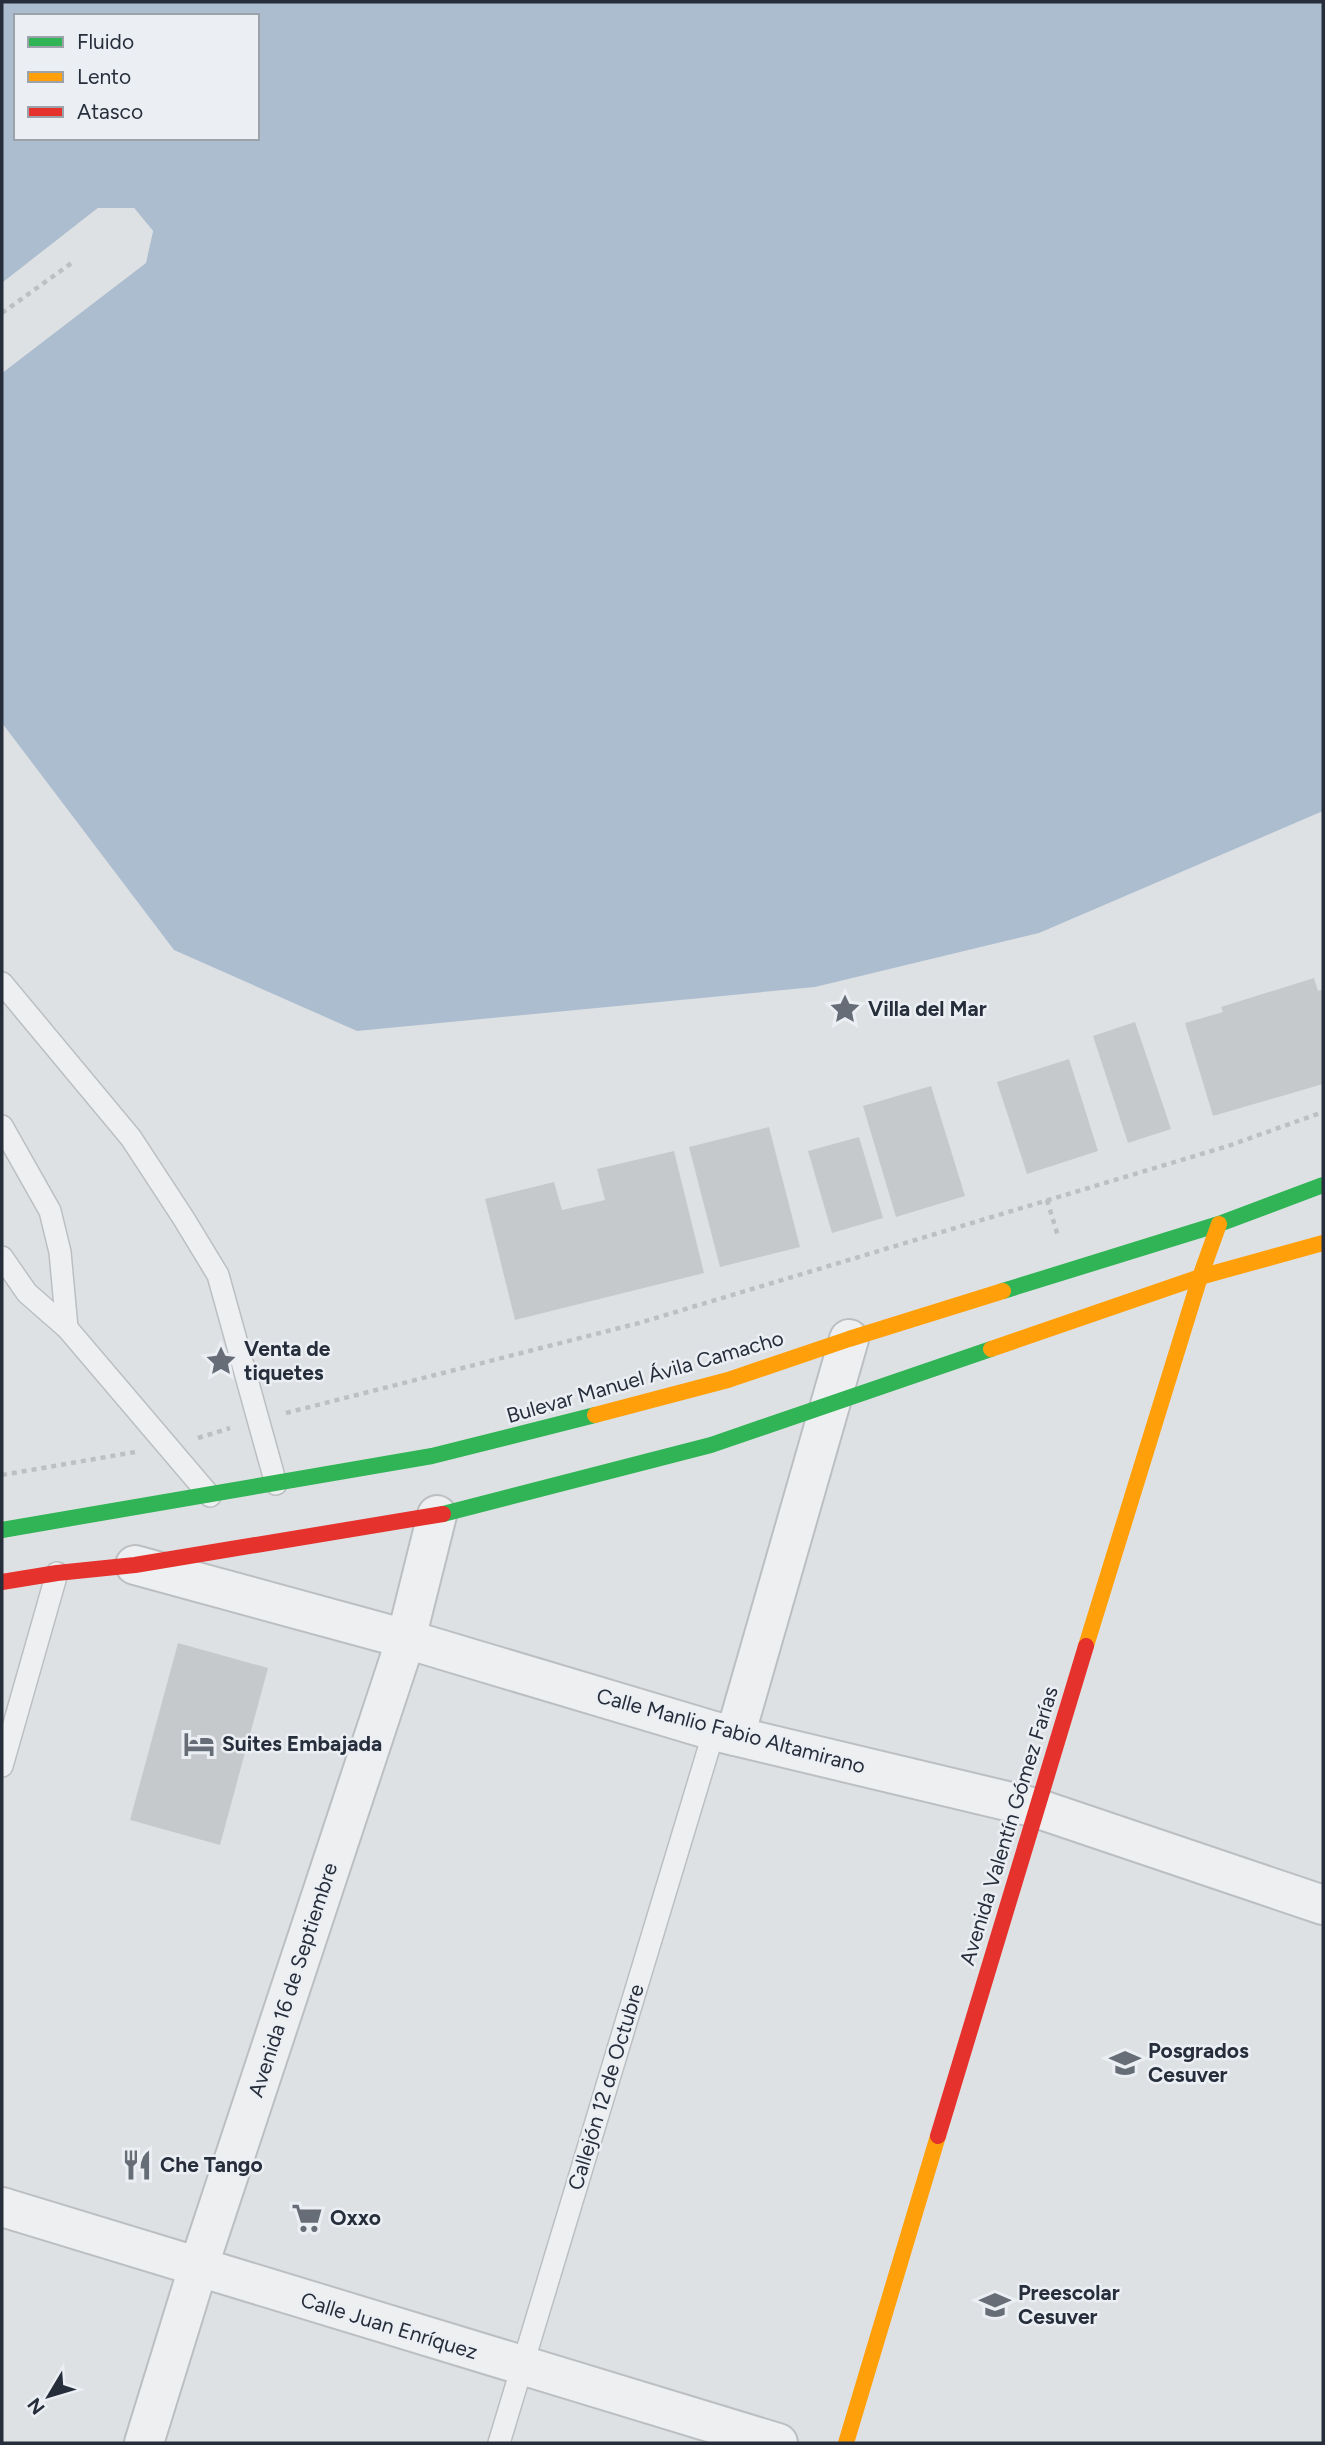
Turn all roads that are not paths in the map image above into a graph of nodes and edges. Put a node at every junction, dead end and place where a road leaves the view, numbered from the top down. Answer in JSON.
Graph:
{"nodes":[{"id":1,"x":2,"y":984,"type":"edge"},
{"id":2,"x":2,"y":1126,"type":"edge"},
{"id":3,"x":1323,"y":1185,"type":"edge"},
{"id":4,"x":1219,"y":1224,"type":"junction"},
{"id":5,"x":1323,"y":1243,"type":"edge"},
{"id":6,"x":2,"y":1257,"type":"edge"},
{"id":7,"x":1200,"y":1277,"type":"junction"},
{"id":8,"x":67,"y":1328,"type":"junction"},
{"id":9,"x":849,"y":1339,"type":"junction"},
{"id":10,"x":832,"y":1402,"type":"junction"},
{"id":11,"x":276,"y":1484,"type":"junction"},
{"id":12,"x":210,"y":1496,"type":"junction"},
{"id":13,"x":437,"y":1515,"type":"junction"},
{"id":14,"x":2,"y":1530,"type":"edge"},
{"id":15,"x":135,"y":1565,"type":"junction"},
{"id":16,"x":57,"y":1573,"type":"junction"},
{"id":17,"x":2,"y":1581,"type":"edge"},
{"id":18,"x":406,"y":1639,"type":"junction"},
{"id":19,"x":725,"y":1734,"type":"junction"},
{"id":20,"x":2,"y":1766,"type":"edge"},
{"id":21,"x":1036,"y":1808,"type":"junction"},
{"id":22,"x":1323,"y":1905,"type":"edge"},
{"id":23,"x":2,"y":2207,"type":"edge"},
{"id":24,"x":198,"y":2268,"type":"junction"},
{"id":25,"x":522,"y":2365,"type":"junction"},
{"id":26,"x":144,"y":2443,"type":"edge"},
{"id":27,"x":499,"y":2443,"type":"edge"},
{"id":28,"x":778,"y":2443,"type":"edge"},
{"id":29,"x":846,"y":2443,"type":"edge"}],
"edges":[{"from":1,"to":11,"type":"lane"},
{"from":2,"to":8,"type":"lane"},
{"from":3,"to":4,"type":"main road","name":"Bulevar Manuel Ávila Camacho"},
{"from":4,"to":7,"type":"main road","name":"Avenida Valentín Gómez Farías"},
{"from":4,"to":9,"type":"main road","name":"Bulevar Manuel Ávila Camacho"},
{"from":5,"to":7,"type":"main road"},
{"from":6,"to":8,"type":"lane"},
{"from":7,"to":10,"type":"main road"},
{"from":7,"to":21,"type":"main road","name":"Avenida Valentín Gómez Farías"},
{"from":8,"to":12,"type":"lane"},
{"from":9,"to":10,"type":"street","name":"Callejón 12 de Octubre"},
{"from":9,"to":11,"type":"main road","name":"Bulevar Manuel Ávila Camacho"},
{"from":10,"to":13,"type":"main road"},
{"from":10,"to":19,"type":"street","name":"Callejón 12 de Octubre"},
{"from":11,"to":12,"type":"main road","name":"Bulevar Manuel Ávila Camacho"},
{"from":12,"to":14,"type":"main road","name":"Bulevar Manuel Ávila Camacho"},
{"from":13,"to":15,"type":"main road"},
{"from":13,"to":18,"type":"street","name":"Avenida 16 de Septiembre"},
{"from":15,"to":16,"type":"main road"},
{"from":15,"to":18,"type":"street","name":"Calle Manlio Fabio Altamirano"},
{"from":16,"to":17,"type":"main road"},
{"from":16,"to":20,"type":"lane"},
{"from":18,"to":19,"type":"street","name":"Calle Manlio Fabio Altamirano"},
{"from":18,"to":24,"type":"street","name":"Avenida 16 de Septiembre"},
{"from":19,"to":21,"type":"street","name":"Calle Manlio Fabio Altamirano"},
{"from":19,"to":25,"type":"lane","name":"Callejón 12 de Octubre"},
{"from":21,"to":22,"type":"street","name":"Calle Manlio Fabio Altamirano"},
{"from":21,"to":29,"type":"main road","name":"Avenida Valentín Gómez Farías"},
{"from":23,"to":24,"type":"street","name":"Calle Juan Enríquez"},
{"from":24,"to":25,"type":"street","name":"Calle Juan Enríquez"},
{"from":24,"to":26,"type":"street","name":"Avenida 16 de Septiembre"},
{"from":25,"to":27,"type":"lane","name":"Callejón 12 de Octubre"},
{"from":25,"to":28,"type":"street","name":"Calle Juan Enríquez"}]}
